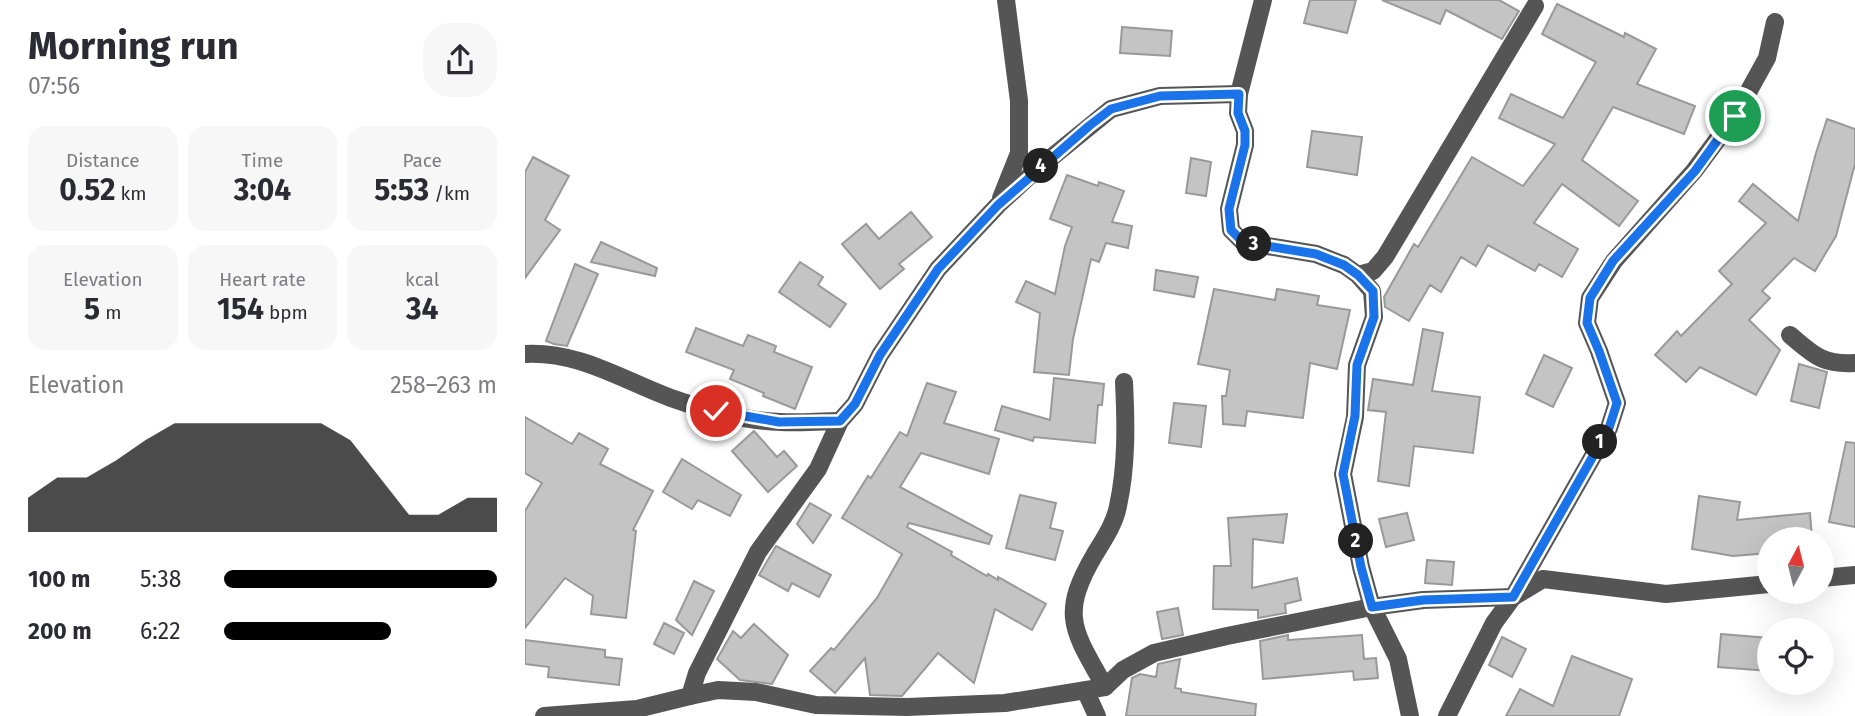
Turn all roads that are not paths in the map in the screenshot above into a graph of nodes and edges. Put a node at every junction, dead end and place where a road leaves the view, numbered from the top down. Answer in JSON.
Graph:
{"nodes":[{"id":1,"x":1006,"y":0,"type":"edge"},
{"id":2,"x":1263,"y":0,"type":"edge"},
{"id":3,"x":1535,"y":6,"type":"dead end"},
{"id":4,"x":1775,"y":22,"type":"dead end"},
{"id":5,"x":1239,"y":94,"type":"junction"},
{"id":6,"x":998,"y":205,"type":"junction"},
{"id":7,"x":1358,"y":275,"type":"junction"},
{"id":8,"x":1790,"y":335,"type":"dead end"},
{"id":9,"x":525,"y":354,"type":"edge"},
{"id":10,"x":1855,"y":363,"type":"edge"},
{"id":11,"x":1124,"y":382,"type":"dead end"},
{"id":12,"x":840,"y":421,"type":"junction"},
{"id":13,"x":1855,"y":575,"type":"edge"},
{"id":14,"x":1834,"y":577,"type":"edge"},
{"id":15,"x":1757,"y":584,"type":"edge"},
{"id":16,"x":1513,"y":597,"type":"junction"},
{"id":17,"x":1372,"y":607,"type":"junction"},
{"id":18,"x":1105,"y":687,"type":"junction"},
{"id":19,"x":1086,"y":691,"type":"junction"},
{"id":20,"x":690,"y":696,"type":"junction"},
{"id":21,"x":564,"y":715,"type":"edge"},
{"id":22,"x":544,"y":716,"type":"edge"},
{"id":23,"x":1097,"y":716,"type":"edge"},
{"id":24,"x":1409,"y":716,"type":"edge"},
{"id":25,"x":1447,"y":716,"type":"edge"}],
"edges":[{"from":1,"to":6,"type":"street"},
{"from":2,"to":5,"type":"street"},
{"from":3,"to":7,"type":"street"},
{"from":4,"to":16,"type":"street"},
{"from":5,"to":6,"type":"street"},
{"from":5,"to":7,"type":"street"},
{"from":6,"to":12,"type":"street"},
{"from":7,"to":17,"type":"street"},
{"from":8,"to":10,"type":"street"},
{"from":9,"to":12,"type":"street"},
{"from":11,"to":18,"type":"street"},
{"from":12,"to":20,"type":"street"},
{"from":13,"to":14,"type":"street"},
{"from":15,"to":16,"type":"street"},
{"from":16,"to":17,"type":"street"},
{"from":16,"to":25,"type":"street"},
{"from":17,"to":18,"type":"street"},
{"from":17,"to":24,"type":"street"},
{"from":18,"to":19,"type":"street"},
{"from":19,"to":20,"type":"street"},
{"from":19,"to":23,"type":"street"},
{"from":20,"to":21,"type":"street"},
{"from":21,"to":22,"type":"street"}]}
